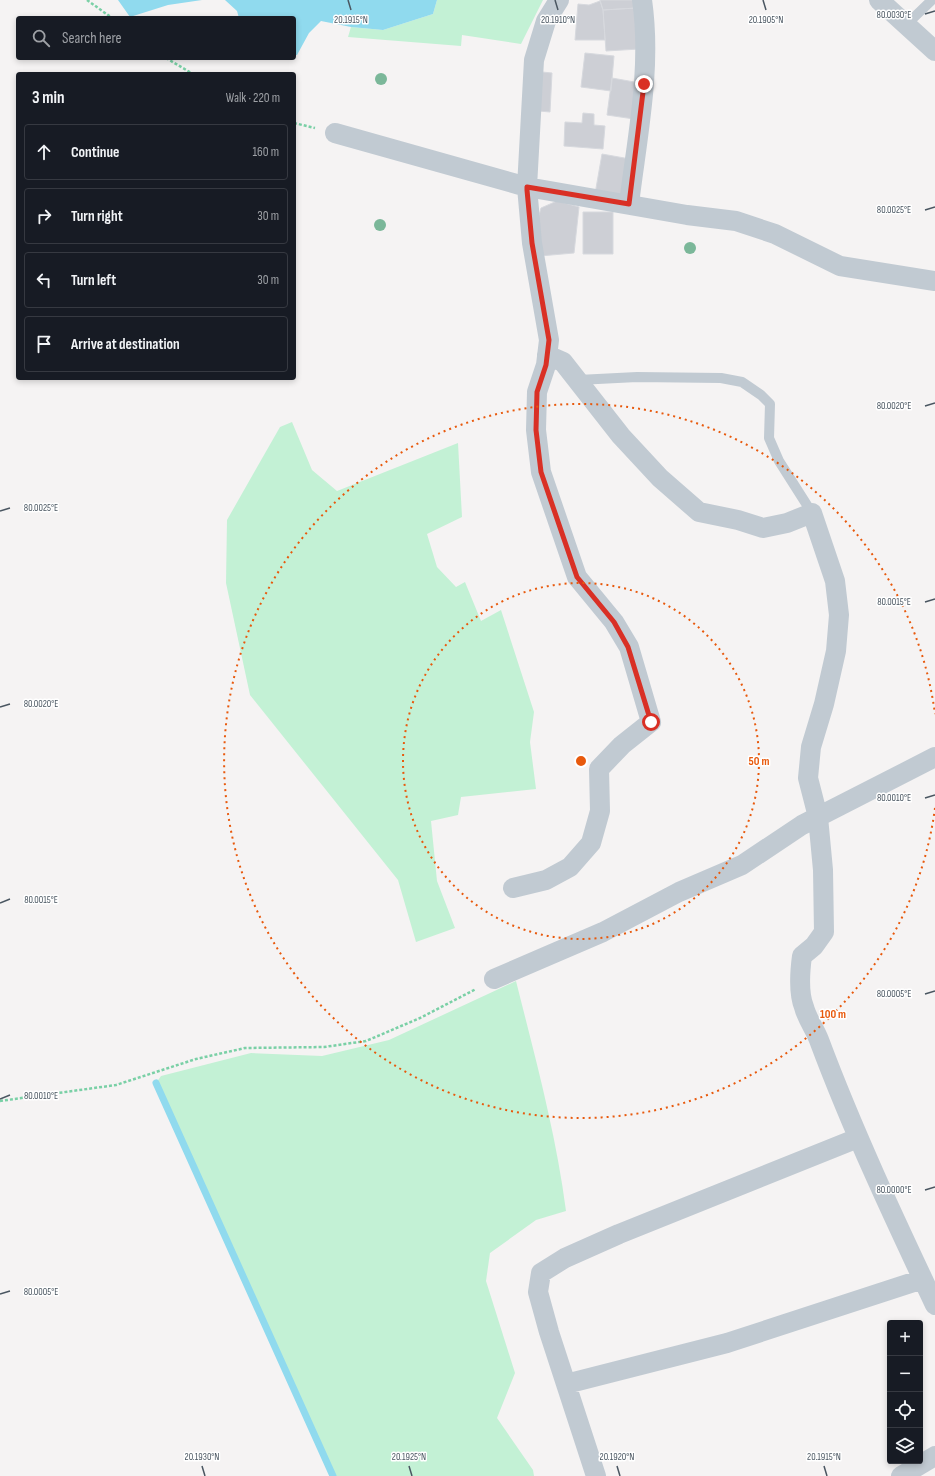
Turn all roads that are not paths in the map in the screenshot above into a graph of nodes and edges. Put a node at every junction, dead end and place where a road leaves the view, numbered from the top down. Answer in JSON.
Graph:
{"nodes":[{"id":1,"x":559,"y":0,"type":"edge"},
{"id":2,"x":642,"y":0,"type":"edge"},
{"id":3,"x":879,"y":0,"type":"edge"},
{"id":4,"x":932,"y":0,"type":"edge"},
{"id":5,"x":906,"y":25,"type":"junction"},
{"id":6,"x":935,"y":51,"type":"edge"},
{"id":7,"x":335,"y":132,"type":"dead end"},
{"id":8,"x":527,"y":187,"type":"junction"},
{"id":9,"x":629,"y":204,"type":"junction"},
{"id":10,"x":935,"y":281,"type":"edge"},
{"id":11,"x":547,"y":355,"type":"junction"},
{"id":12,"x":578,"y":380,"type":"junction"},
{"id":13,"x":812,"y":513,"type":"junction"},
{"id":14,"x":935,"y":757,"type":"edge"},
{"id":15,"x":818,"y":817,"type":"junction"},
{"id":16,"x":513,"y":888,"type":"dead end"},
{"id":17,"x":494,"y":979,"type":"road end"},
{"id":18,"x":858,"y":1138,"type":"junction"},
{"id":19,"x":923,"y":1279,"type":"junction"},
{"id":20,"x":935,"y":1305,"type":"edge"},
{"id":21,"x":566,"y":1384,"type":"junction"},
{"id":22,"x":935,"y":1456,"type":"edge"},
{"id":23,"x":596,"y":1476,"type":"edge"},
{"id":24,"x":901,"y":1476,"type":"edge"}],
"edges":[{"from":1,"to":8,"type":"street"},
{"from":2,"to":9,"type":"street"},
{"from":3,"to":5,"type":"street"},
{"from":4,"to":5,"type":"lane"},
{"from":5,"to":6,"type":"street"},
{"from":7,"to":8,"type":"street"},
{"from":8,"to":9,"type":"street"},
{"from":8,"to":11,"type":"street"},
{"from":9,"to":10,"type":"street"},
{"from":11,"to":12,"type":"street"},
{"from":11,"to":16,"type":"street"},
{"from":12,"to":13,"type":"street"},
{"from":12,"to":13,"type":"lane"},
{"from":13,"to":15,"type":"street"},
{"from":14,"to":15,"type":"street"},
{"from":15,"to":17,"type":"street"},
{"from":15,"to":18,"type":"street"},
{"from":18,"to":19,"type":"street"},
{"from":18,"to":21,"type":"street"},
{"from":19,"to":20,"type":"street"},
{"from":19,"to":21,"type":"street"},
{"from":21,"to":23,"type":"street"},
{"from":22,"to":24,"type":"street"}]}
